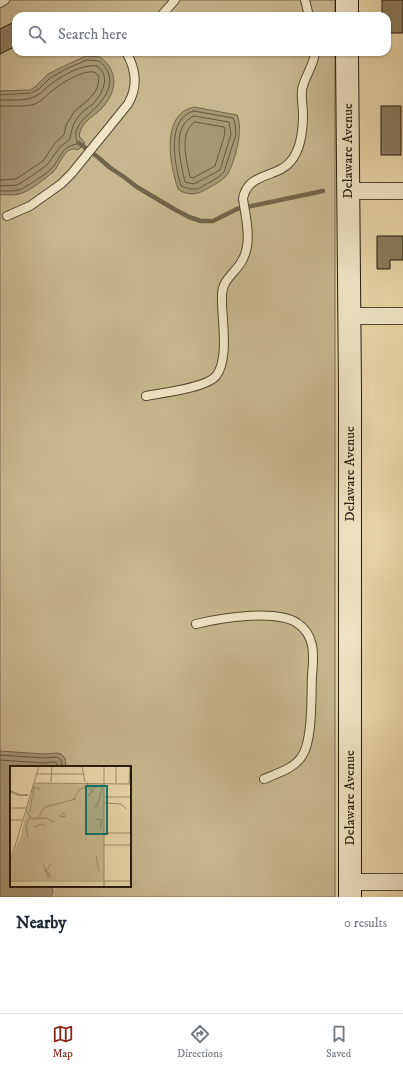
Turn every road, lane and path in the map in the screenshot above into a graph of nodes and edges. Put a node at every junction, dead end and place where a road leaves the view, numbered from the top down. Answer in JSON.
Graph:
{"nodes":[{"id":1,"x":5,"y":0,"type":"edge"},
{"id":2,"x":175,"y":0,"type":"edge"},
{"id":3,"x":305,"y":0,"type":"edge"},
{"id":4,"x":347,"y":0,"type":"edge"},
{"id":5,"x":0,"y":3,"type":"edge"},
{"id":6,"x":164,"y":12,"type":"edge"},
{"id":7,"x":308,"y":12,"type":"edge"},
{"id":8,"x":347,"y":12,"type":"edge"},
{"id":9,"x":128,"y":56,"type":"edge"},
{"id":10,"x":314,"y":56,"type":"edge"},
{"id":11,"x":347,"y":56,"type":"edge"},
{"id":12,"x":348,"y":191,"type":"junction"},
{"id":13,"x":403,"y":191,"type":"edge"},
{"id":14,"x":7,"y":216,"type":"dead end"},
{"id":15,"x":348,"y":316,"type":"junction"},
{"id":16,"x":403,"y":316,"type":"edge"},
{"id":17,"x":146,"y":396,"type":"dead end"},
{"id":18,"x":196,"y":624,"type":"dead end"},
{"id":19,"x":264,"y":779,"type":"dead end"},
{"id":20,"x":403,"y":882,"type":"edge"},
{"id":21,"x":350,"y":889,"type":"edge"}],
"edges":[{"from":1,"to":5,"type":"lane"},
{"from":2,"to":6,"type":"lane"},
{"from":3,"to":7,"type":"lane"},
{"from":4,"to":8,"type":"street"},
{"from":9,"to":14,"type":"lane"},
{"from":10,"to":17,"type":"lane"},
{"from":11,"to":12,"type":"street","name":"Delaware Avenue"},
{"from":12,"to":13,"type":"street"},
{"from":12,"to":15,"type":"street","name":"Delaware Avenue"},
{"from":15,"to":16,"type":"street"},
{"from":15,"to":21,"type":"street","name":"Delaware Avenue"},
{"from":18,"to":19,"type":"lane"},
{"from":20,"to":21,"type":"street"}]}
